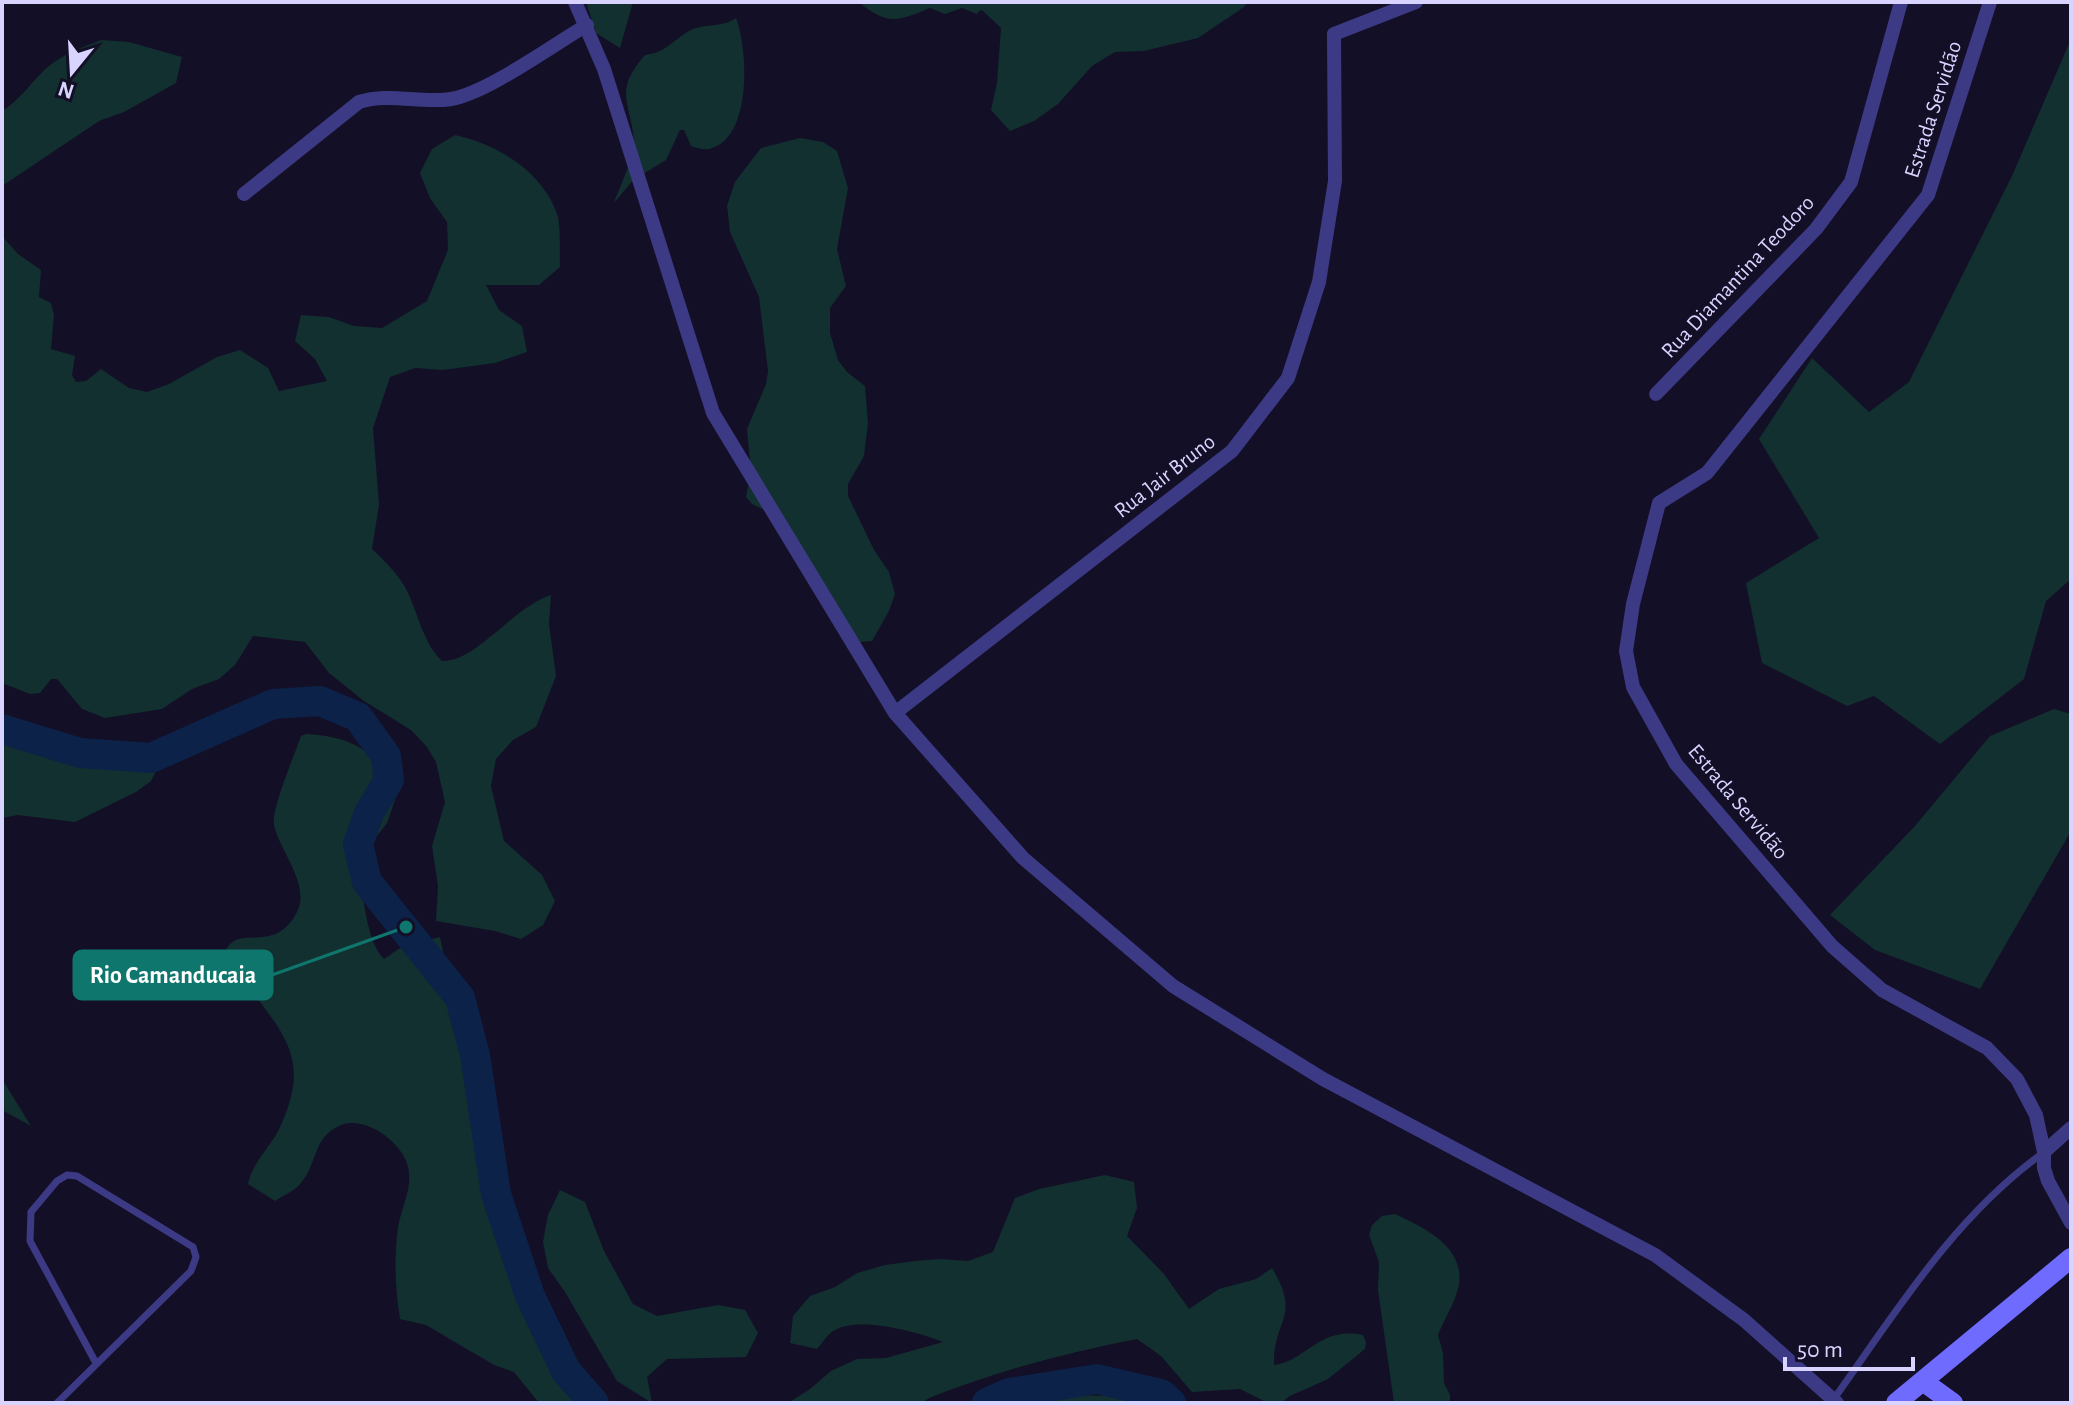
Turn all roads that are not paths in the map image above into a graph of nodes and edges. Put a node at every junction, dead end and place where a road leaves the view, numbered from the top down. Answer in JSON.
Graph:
{"nodes":[{"id":1,"x":575,"y":2,"type":"edge"},
{"id":2,"x":1416,"y":2,"type":"edge"},
{"id":3,"x":1901,"y":2,"type":"edge"},
{"id":4,"x":1990,"y":2,"type":"edge"},
{"id":5,"x":587,"y":25,"type":"junction"},
{"id":6,"x":244,"y":194,"type":"dead end"},
{"id":7,"x":1656,"y":394,"type":"dead end"},
{"id":8,"x":895,"y":713,"type":"junction"},
{"id":9,"x":2071,"y":1128,"type":"edge"},
{"id":10,"x":2044,"y":1152,"type":"junction"},
{"id":11,"x":2071,"y":1223,"type":"edge"},
{"id":12,"x":2071,"y":1258,"type":"edge"},
{"id":13,"x":96,"y":1363,"type":"junction"},
{"id":14,"x":1924,"y":1382,"type":"junction"},
{"id":15,"x":1835,"y":1401,"type":"edge"},
{"id":16,"x":57,"y":1403,"type":"edge"},
{"id":17,"x":1896,"y":1403,"type":"edge"},
{"id":18,"x":1953,"y":1403,"type":"edge"}],
"edges":[{"from":1,"to":5,"type":"street"},
{"from":2,"to":8,"type":"street","name":"Rua Jair Bruno"},
{"from":3,"to":7,"type":"street","name":"Rua Diamantina Teodoro"},
{"from":4,"to":10,"type":"street","name":"Estrada Servidão"},
{"from":5,"to":6,"type":"street"},
{"from":5,"to":8,"type":"street"},
{"from":8,"to":15,"type":"street"},
{"from":9,"to":10,"type":"street"},
{"from":10,"to":11,"type":"street","name":"Estrada Servidão"},
{"from":10,"to":15,"type":"lane"},
{"from":12,"to":14,"type":"main road"},
{"from":13,"to":13,"type":"lane"},
{"from":13,"to":16,"type":"lane"},
{"from":14,"to":17,"type":"main road"},
{"from":14,"to":18,"type":"main road"}]}
